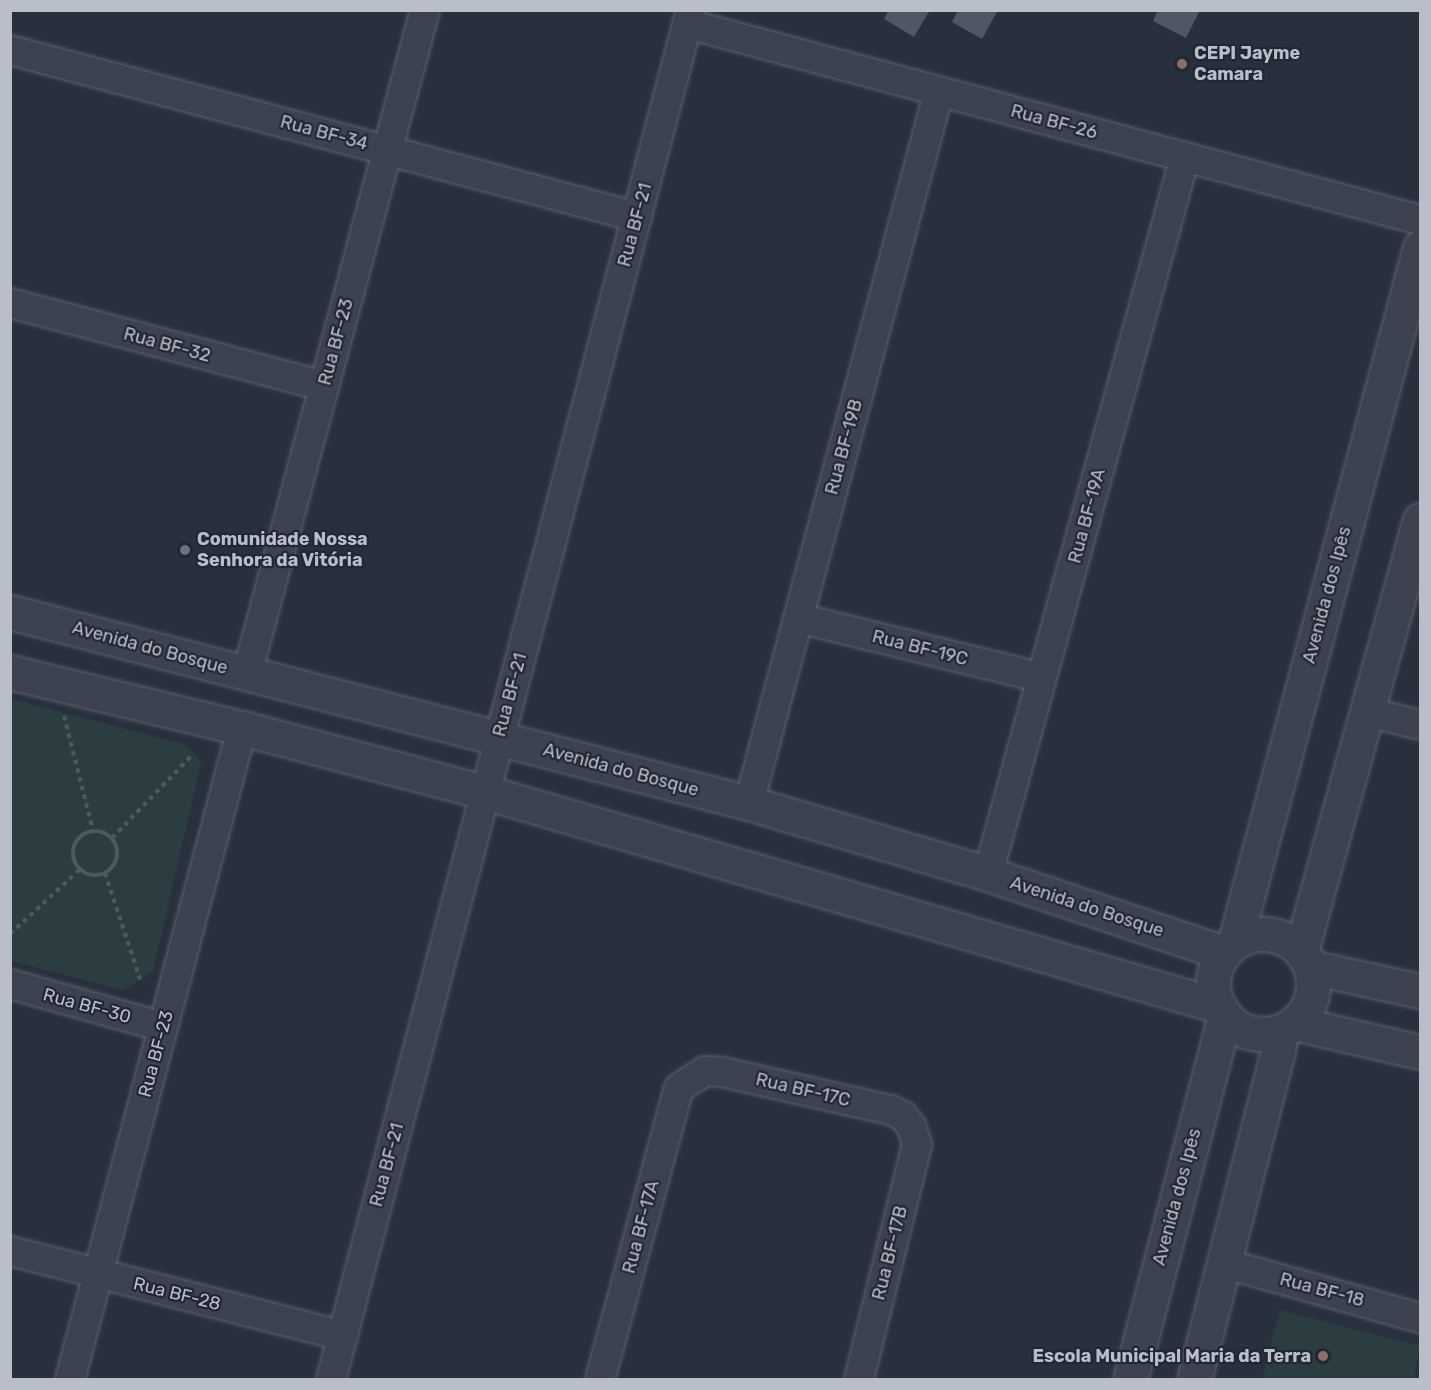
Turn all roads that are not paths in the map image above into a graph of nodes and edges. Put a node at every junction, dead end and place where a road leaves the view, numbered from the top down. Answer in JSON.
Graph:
{"nodes":[{"id":1,"x":425,"y":10,"type":"edge"},
{"id":2,"x":690,"y":17,"type":"edge"},
{"id":3,"x":10,"y":50,"type":"edge"},
{"id":4,"x":939,"y":91,"type":"junction"},
{"id":5,"x":388,"y":150,"type":"junction"},
{"id":6,"x":1185,"y":157,"type":"junction"},
{"id":7,"x":637,"y":217,"type":"junction"},
{"id":8,"x":1420,"y":220,"type":"edge"},
{"id":9,"x":1420,"y":247,"type":"edge"},
{"id":10,"x":10,"y":303,"type":"edge"},
{"id":11,"x":324,"y":387,"type":"junction"},
{"id":12,"x":1420,"y":520,"type":"edge"},
{"id":13,"x":10,"y":612,"type":"edge"},
{"id":14,"x":798,"y":618,"type":"junction"},
{"id":15,"x":10,"y":672,"type":"edge"},
{"id":16,"x":247,"y":674,"type":"junction"},
{"id":17,"x":1042,"y":678,"type":"junction"},
{"id":18,"x":1367,"y":712,"type":"junction"},
{"id":19,"x":1420,"y":725,"type":"edge"},
{"id":20,"x":242,"y":728,"type":"junction"},
{"id":21,"x":499,"y":738,"type":"junction"},
{"id":22,"x":485,"y":792,"type":"junction"},
{"id":23,"x":749,"y":803,"type":"junction"},
{"id":24,"x":988,"y":874,"type":"junction"},
{"id":25,"x":1230,"y":947,"type":"junction"},
{"id":26,"x":1306,"y":959,"type":"junction"},
{"id":27,"x":10,"y":984,"type":"edge"},
{"id":28,"x":1420,"y":991,"type":"edge"},
{"id":29,"x":1222,"y":1011,"type":"junction"},
{"id":30,"x":163,"y":1027,"type":"junction"},
{"id":31,"x":1288,"y":1027,"type":"junction"},
{"id":32,"x":1420,"y":1052,"type":"edge"},
{"id":33,"x":690,"y":1078,"type":"joint"},
{"id":34,"x":911,"y":1126,"type":"joint"},
{"id":35,"x":10,"y":1251,"type":"edge"},
{"id":36,"x":1223,"y":1263,"type":"junction"},
{"id":37,"x":98,"y":1273,"type":"junction"},
{"id":38,"x":1420,"y":1317,"type":"edge"},
{"id":39,"x":343,"y":1336,"type":"junction"},
{"id":40,"x":70,"y":1380,"type":"edge"},
{"id":41,"x":331,"y":1380,"type":"edge"},
{"id":42,"x":600,"y":1380,"type":"edge"},
{"id":43,"x":859,"y":1380,"type":"edge"},
{"id":44,"x":1130,"y":1380,"type":"edge"},
{"id":45,"x":1194,"y":1380,"type":"edge"}],
"edges":[{"from":1,"to":5,"type":"street","name":"Rua BF-23"},
{"from":2,"to":4,"type":"street","name":"Rua BF-26"},
{"from":2,"to":7,"type":"street","name":"Rua BF-21"},
{"from":3,"to":5,"type":"street","name":"Rua BF-34"},
{"from":4,"to":6,"type":"street","name":"Rua BF-26"},
{"from":4,"to":14,"type":"street","name":"Rua BF-19B"},
{"from":5,"to":7,"type":"street","name":"Rua BF-34"},
{"from":5,"to":11,"type":"street","name":"Rua BF-23"},
{"from":6,"to":8,"type":"street","name":"Rua BF-26"},
{"from":6,"to":17,"type":"street","name":"Rua BF-19A"},
{"from":7,"to":21,"type":"street","name":"Rua BF-21"},
{"from":9,"to":25,"type":"street","name":"Avenida dos Ipês"},
{"from":10,"to":11,"type":"street","name":"Rua BF-32"},
{"from":11,"to":16,"type":"street","name":"Rua BF-23"},
{"from":12,"to":18,"type":"street"},
{"from":13,"to":16,"type":"street","name":"Avenida do Bosque"},
{"from":14,"to":17,"type":"street","name":"Rua BF-19C"},
{"from":14,"to":23,"type":"street","name":"Rua BF-19B"},
{"from":15,"to":20,"type":"street"},
{"from":16,"to":21,"type":"street","name":"Avenida do Bosque"},
{"from":17,"to":24,"type":"street","name":"Rua BF-19A"},
{"from":18,"to":19,"type":"street"},
{"from":18,"to":26,"type":"street"},
{"from":20,"to":22,"type":"street"},
{"from":20,"to":30,"type":"street","name":"Rua BF-23"},
{"from":21,"to":22,"type":"street","name":"Rua BF-21"},
{"from":21,"to":23,"type":"street","name":"Avenida do Bosque"},
{"from":22,"to":29,"type":"street"},
{"from":22,"to":39,"type":"street","name":"Rua BF-21"},
{"from":23,"to":24,"type":"street","name":"Avenida do Bosque"},
{"from":24,"to":25,"type":"street","name":"Avenida do Bosque"},
{"from":25,"to":26,"type":"street"},
{"from":25,"to":29,"type":"street"},
{"from":26,"to":28,"type":"street"},
{"from":26,"to":31,"type":"street"},
{"from":27,"to":30,"type":"street","name":"Rua BF-30"},
{"from":29,"to":31,"type":"street"},
{"from":29,"to":44,"type":"street","name":"Avenida dos Ipês"},
{"from":30,"to":37,"type":"street","name":"Rua BF-23"},
{"from":31,"to":32,"type":"street"},
{"from":31,"to":36,"type":"street"},
{"from":33,"to":34,"type":"street","name":"Rua BF-17C"},
{"from":33,"to":42,"type":"street","name":"Rua BF-17A"},
{"from":34,"to":43,"type":"street","name":"Rua BF-17B"},
{"from":35,"to":37,"type":"street","name":"Rua BF-28"},
{"from":36,"to":38,"type":"street","name":"Rua BF-18"},
{"from":36,"to":45,"type":"street"},
{"from":37,"to":39,"type":"street","name":"Rua BF-28"},
{"from":37,"to":40,"type":"street","name":"Rua BF-23"},
{"from":39,"to":41,"type":"street","name":"Rua BF-21"}]}
